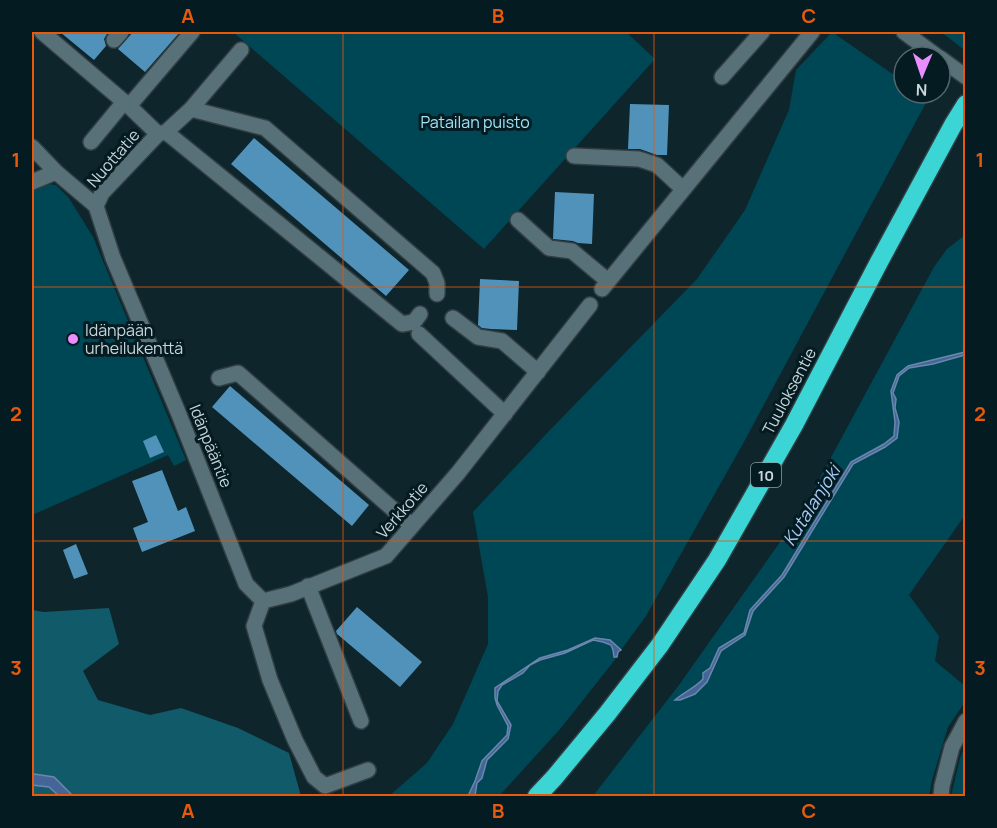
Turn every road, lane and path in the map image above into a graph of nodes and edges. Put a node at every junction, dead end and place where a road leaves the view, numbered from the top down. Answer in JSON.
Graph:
{"nodes":[{"id":1,"x":42,"y":32,"type":"edge"},
{"id":2,"x":192,"y":32,"type":"edge"},
{"id":3,"x":762,"y":32,"type":"edge"},
{"id":4,"x":812,"y":32,"type":"edge"},
{"id":5,"x":904,"y":32,"type":"edge"},
{"id":6,"x":922,"y":45,"type":"edge"},
{"id":7,"x":242,"y":50,"type":"dead end"},
{"id":8,"x":952,"y":67,"type":"edge"},
{"id":9,"x":722,"y":77,"type":"dead end"},
{"id":10,"x":966,"y":77,"type":"edge"},
{"id":11,"x":126,"y":104,"type":"junction"},
{"id":12,"x":966,"y":104,"type":"edge"},
{"id":13,"x":190,"y":109,"type":"junction"},
{"id":14,"x":162,"y":133,"type":"junction"},
{"id":15,"x":91,"y":142,"type":"dead end"},
{"id":16,"x":32,"y":147,"type":"edge"},
{"id":17,"x":574,"y":156,"type":"dead end"},
{"id":18,"x":56,"y":172,"type":"junction"},
{"id":19,"x":32,"y":182,"type":"edge"},
{"id":20,"x":683,"y":189,"type":"junction"},
{"id":21,"x":96,"y":206,"type":"junction"},
{"id":22,"x":518,"y":220,"type":"dead end"},
{"id":23,"x":437,"y":294,"type":"dead end"},
{"id":24,"x":590,"y":305,"type":"dead end"},
{"id":25,"x":420,"y":314,"type":"dead end"},
{"id":26,"x":453,"y":318,"type":"dead end"},
{"id":27,"x":419,"y":334,"type":"dead end"},
{"id":28,"x":538,"y":372,"type":"junction"},
{"id":29,"x":219,"y":378,"type":"dead end"},
{"id":30,"x":505,"y":414,"type":"junction"},
{"id":31,"x":412,"y":526,"type":"junction"},
{"id":32,"x":308,"y":586,"type":"junction"},
{"id":33,"x":263,"y":601,"type":"junction"},
{"id":34,"x":361,"y":721,"type":"dead end"},
{"id":35,"x":966,"y":721,"type":"edge"},
{"id":36,"x":368,"y":770,"type":"dead end"},
{"id":37,"x":537,"y":796,"type":"edge"},
{"id":38,"x":940,"y":796,"type":"edge"}],
"edges":[{"from":1,"to":11,"type":"street"},
{"from":2,"to":11,"type":"street"},
{"from":3,"to":9,"type":"street"},
{"from":4,"to":20,"type":"street"},
{"from":5,"to":6,"type":"street"},
{"from":7,"to":13,"type":"street","name":"Nuottatie"},
{"from":8,"to":10,"type":"street"},
{"from":11,"to":14,"type":"street"},
{"from":11,"to":15,"type":"street"},
{"from":12,"to":37,"type":"highway","name":"Tuuloksentie","number":"10"},
{"from":13,"to":14,"type":"street","name":"Nuottatie"},
{"from":13,"to":23,"type":"street"},
{"from":14,"to":21,"type":"street","name":"Nuottatie"},
{"from":14,"to":25,"type":"street"},
{"from":16,"to":18,"type":"street"},
{"from":17,"to":20,"type":"street"},
{"from":18,"to":19,"type":"street"},
{"from":18,"to":21,"type":"street"},
{"from":20,"to":22,"type":"street"},
{"from":21,"to":33,"type":"street","name":"Idänpääntie"},
{"from":24,"to":28,"type":"street","name":"Verkkotie"},
{"from":26,"to":28,"type":"street"},
{"from":27,"to":30,"type":"street"},
{"from":28,"to":30,"type":"street","name":"Verkkotie"},
{"from":29,"to":31,"type":"street"},
{"from":30,"to":31,"type":"street","name":"Verkkotie"},
{"from":31,"to":32,"type":"street","name":"Verkkotie"},
{"from":32,"to":33,"type":"street","name":"Verkkotie"},
{"from":32,"to":34,"type":"street"},
{"from":33,"to":36,"type":"street"},
{"from":35,"to":38,"type":"street"}]}
